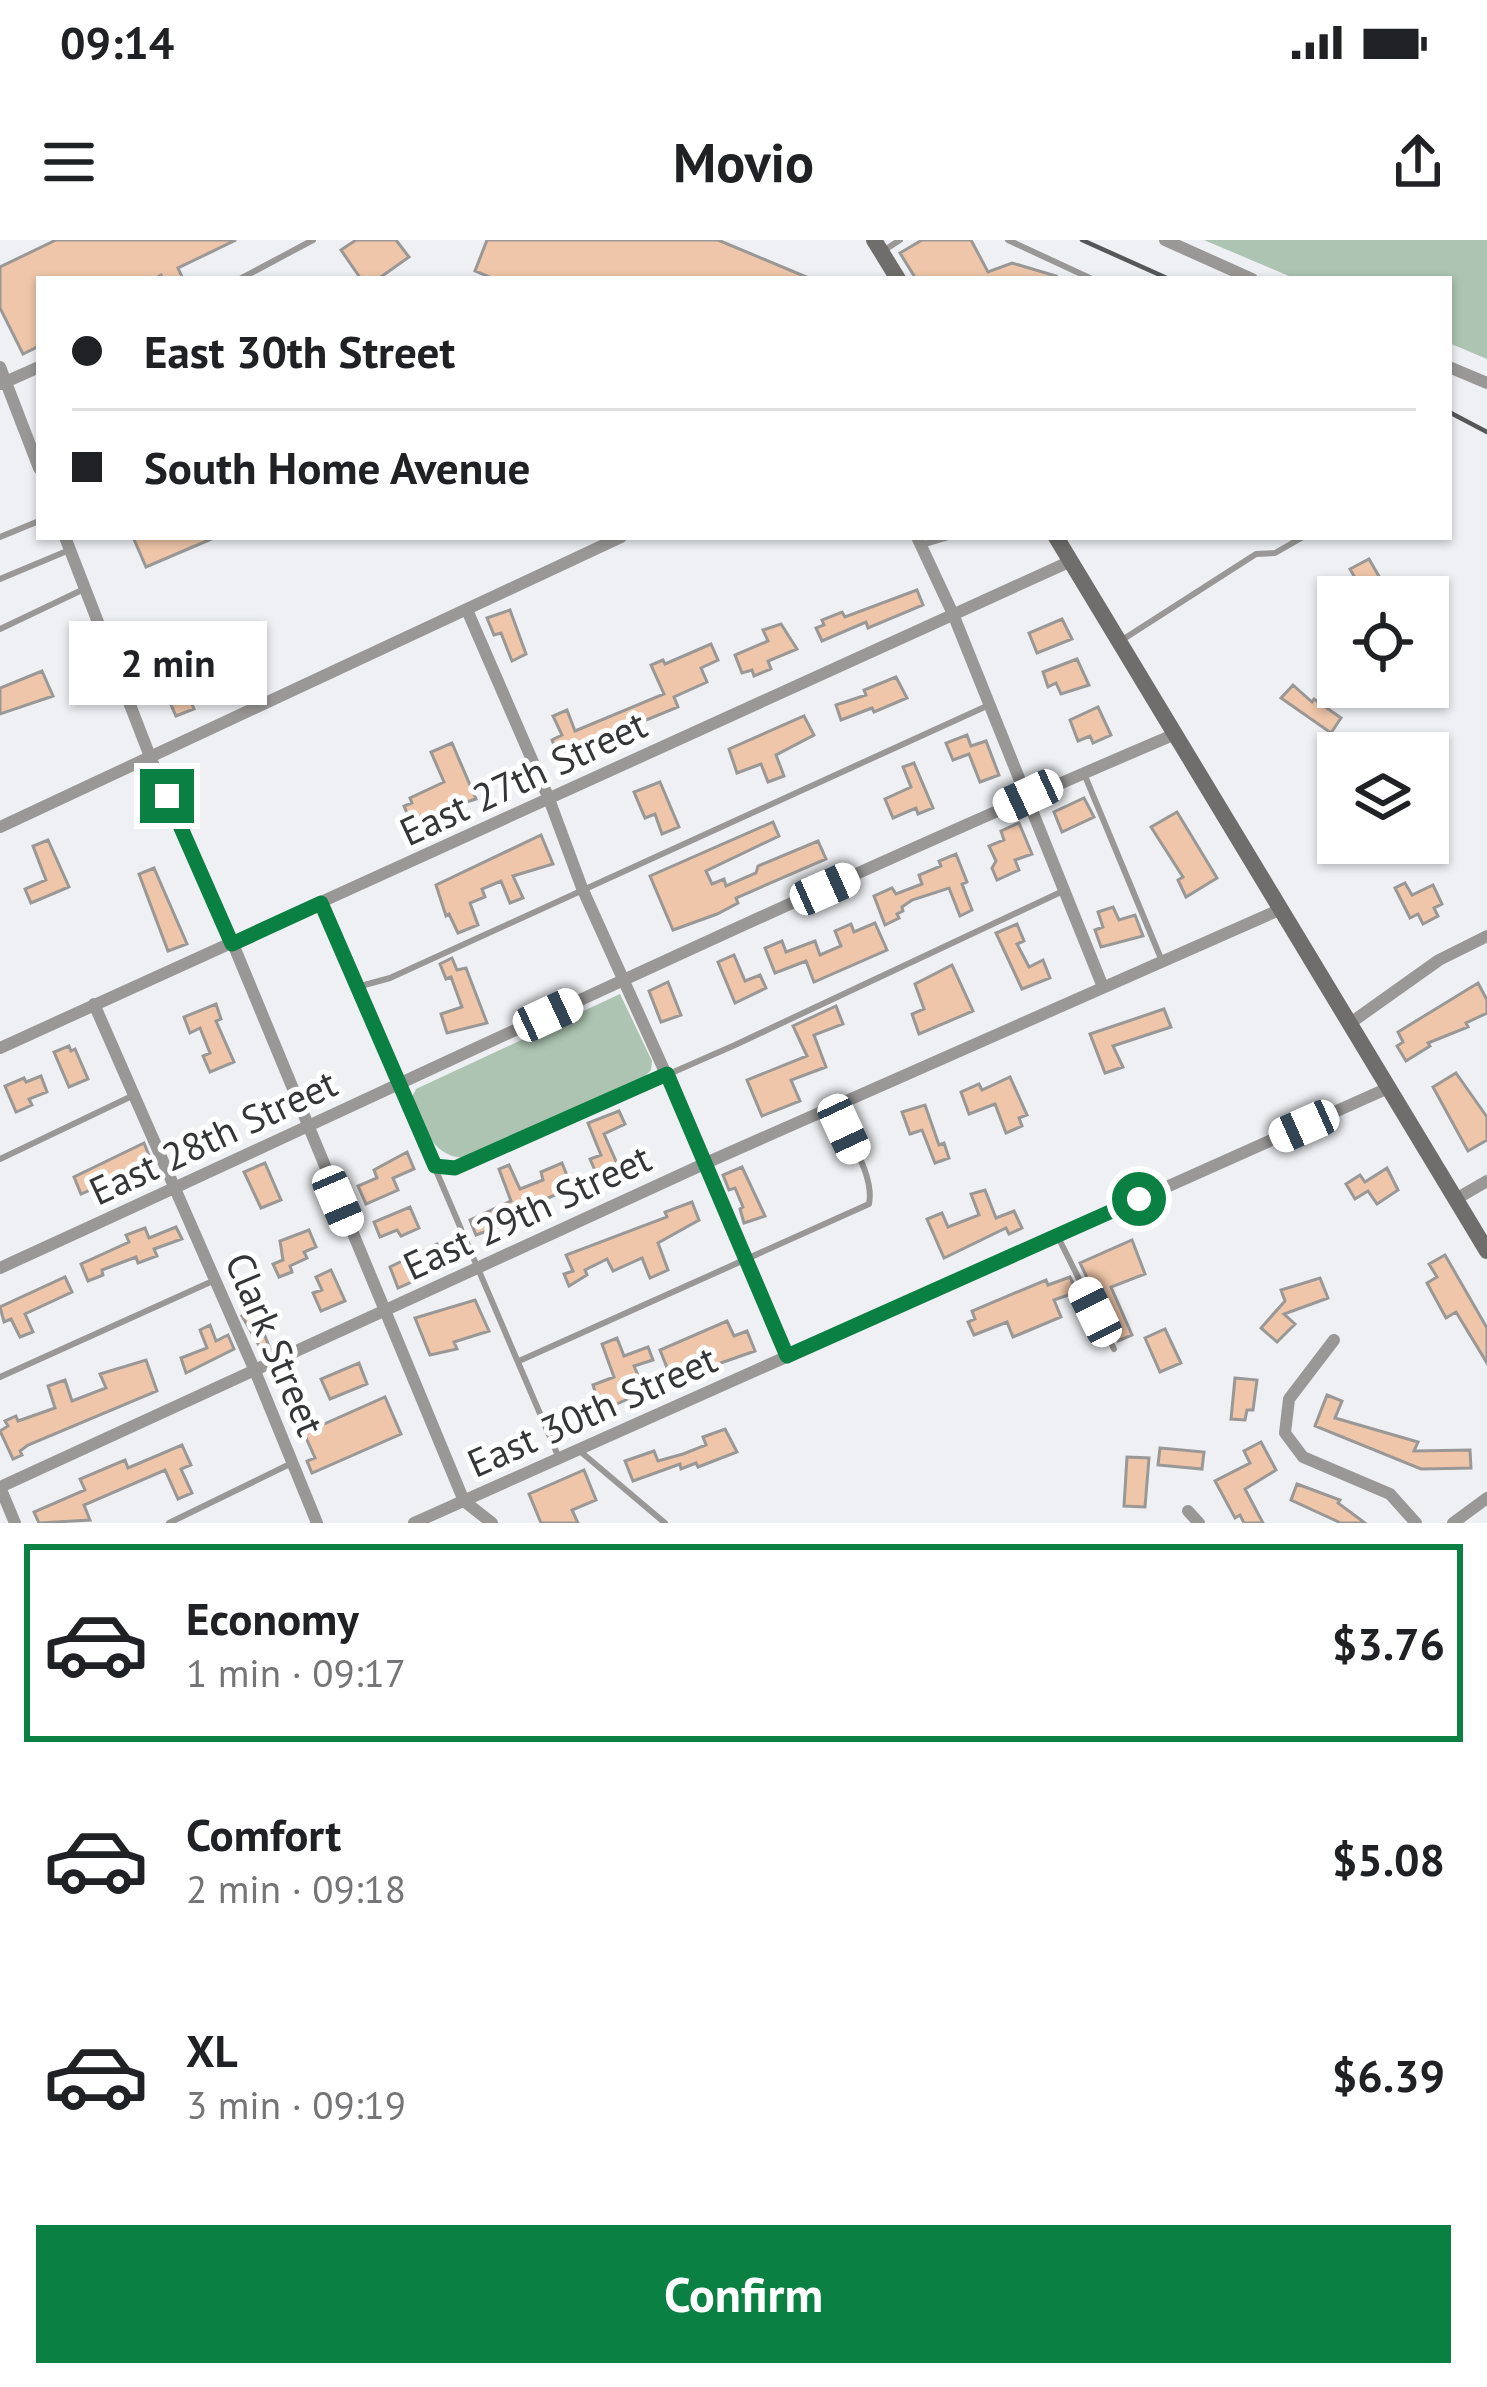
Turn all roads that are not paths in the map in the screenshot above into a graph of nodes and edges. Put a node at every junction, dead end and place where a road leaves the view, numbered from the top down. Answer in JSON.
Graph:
{"nodes":[{"id":1,"x":313,"y":240,"type":"edge"},
{"id":2,"x":900,"y":240,"type":"edge"},
{"id":3,"x":1008,"y":240,"type":"edge"},
{"id":4,"x":1165,"y":240,"type":"edge"},
{"id":5,"x":878,"y":246,"type":"edge"},
{"id":6,"x":246,"y":276,"type":"edge"},
{"id":7,"x":896,"y":276,"type":"edge"},
{"id":8,"x":1086,"y":276,"type":"edge"},
{"id":9,"x":1245,"y":276,"type":"edge"},
{"id":10,"x":0,"y":367,"type":"edge"},
{"id":11,"x":36,"y":368,"type":"edge"},
{"id":12,"x":1452,"y":368,"type":"edge"},
{"id":13,"x":3,"y":383,"type":"edge"},
{"id":14,"x":1487,"y":383,"type":"edge"},
{"id":15,"x":36,"y":461,"type":"edge"},
{"id":16,"x":36,"y":522,"type":"edge"},
{"id":17,"x":0,"y":538,"type":"edge"},
{"id":18,"x":616,"y":540,"type":"edge"},
{"id":19,"x":1058,"y":540,"type":"edge"},
{"id":20,"x":1298,"y":540,"type":"edge"},
{"id":21,"x":919,"y":541,"type":"edge"},
{"id":22,"x":68,"y":543,"type":"edge"},
{"id":23,"x":1071,"y":561,"type":"junction"},
{"id":24,"x":0,"y":579,"type":"edge"},
{"id":25,"x":85,"y":589,"type":"junction"},
{"id":26,"x":467,"y":610,"type":"junction"},
{"id":27,"x":953,"y":614,"type":"junction"},
{"id":28,"x":0,"y":628,"type":"edge"},
{"id":29,"x":1118,"y":642,"type":"junction"},
{"id":30,"x":990,"y":704,"type":"junction"},
{"id":31,"x":1173,"y":735,"type":"junction"},
{"id":32,"x":151,"y":759,"type":"junction"},
{"id":33,"x":1084,"y":773,"type":"junction"},
{"id":34,"x":1028,"y":796,"type":"junction"},
{"id":35,"x":549,"y":799,"type":"junction"},
{"id":36,"x":0,"y":826,"type":"edge"},
{"id":37,"x":582,"y":888,"type":"junction"},
{"id":38,"x":1064,"y":890,"type":"junction"},
{"id":39,"x":321,"y":903,"type":"junction"},
{"id":40,"x":1280,"y":910,"type":"junction"},
{"id":41,"x":1487,"y":936,"type":"edge"},
{"id":42,"x":232,"y":944,"type":"junction"},
{"id":43,"x":1162,"y":961,"type":"junction"},
{"id":44,"x":622,"y":981,"type":"junction"},
{"id":45,"x":1102,"y":986,"type":"junction"},
{"id":46,"x":357,"y":987,"type":"junction"},
{"id":47,"x":94,"y":1004,"type":"junction"},
{"id":48,"x":1349,"y":1024,"type":"junction"},
{"id":49,"x":0,"y":1048,"type":"edge"},
{"id":50,"x":667,"y":1074,"type":"junction"},
{"id":51,"x":399,"y":1085,"type":"junction"},
{"id":52,"x":1386,"y":1089,"type":"junction"},
{"id":53,"x":134,"y":1095,"type":"junction"},
{"id":54,"x":838,"y":1104,"type":"junction"},
{"id":55,"x":307,"y":1127,"type":"junction"},
{"id":56,"x":0,"y":1159,"type":"edge"},
{"id":57,"x":706,"y":1162,"type":"junction"},
{"id":58,"x":435,"y":1166,"type":"junction"},
{"id":59,"x":1487,"y":1181,"type":"edge"},
{"id":60,"x":176,"y":1188,"type":"junction"},
{"id":61,"x":1456,"y":1199,"type":"junction"},
{"id":62,"x":1057,"y":1236,"type":"junction"},
{"id":63,"x":1487,"y":1252,"type":"edge"},
{"id":64,"x":744,"y":1257,"type":"junction"},
{"id":65,"x":479,"y":1267,"type":"junction"},
{"id":66,"x":0,"y":1268,"type":"edge"},
{"id":67,"x":215,"y":1280,"type":"junction"},
{"id":68,"x":384,"y":1311,"type":"junction"},
{"id":69,"x":1334,"y":1340,"type":"dead end"},
{"id":70,"x":1114,"y":1349,"type":"dead end"},
{"id":71,"x":787,"y":1356,"type":"junction"},
{"id":72,"x":519,"y":1361,"type":"junction"},
{"id":73,"x":255,"y":1372,"type":"junction"},
{"id":74,"x":0,"y":1377,"type":"edge"},
{"id":75,"x":578,"y":1450,"type":"junction"},
{"id":76,"x":560,"y":1458,"type":"junction"},
{"id":77,"x":292,"y":1463,"type":"junction"},
{"id":78,"x":0,"y":1487,"type":"edge"},
{"id":79,"x":1487,"y":1498,"type":"edge"},
{"id":80,"x":464,"y":1501,"type":"junction"},
{"id":81,"x":1188,"y":1510,"type":"dead end"},
{"id":82,"x":436,"y":1518,"type":"edge"},
{"id":83,"x":15,"y":1523,"type":"edge"},
{"id":84,"x":169,"y":1523,"type":"edge"},
{"id":85,"x":317,"y":1523,"type":"edge"},
{"id":86,"x":414,"y":1523,"type":"edge"},
{"id":87,"x":492,"y":1523,"type":"edge"},
{"id":88,"x":664,"y":1523,"type":"edge"},
{"id":89,"x":1199,"y":1523,"type":"edge"},
{"id":90,"x":1416,"y":1523,"type":"edge"},
{"id":91,"x":1453,"y":1523,"type":"edge"}],
"edges":[{"from":1,"to":6,"type":"lane"},
{"from":2,"to":5,"type":"lane"},
{"from":3,"to":8,"type":"lane"},
{"from":4,"to":9,"type":"street"},
{"from":5,"to":7,"type":"street"},
{"from":10,"to":13,"type":"street"},
{"from":11,"to":13,"type":"street"},
{"from":12,"to":14,"type":"street"},
{"from":13,"to":15,"type":"street"},
{"from":16,"to":17,"type":"lane"},
{"from":18,"to":26,"type":"street"},
{"from":19,"to":23,"type":"street"},
{"from":20,"to":29,"type":"lane"},
{"from":21,"to":27,"type":"street"},
{"from":22,"to":24,"type":"lane"},
{"from":22,"to":25,"type":"street"},
{"from":23,"to":27,"type":"street","name":"East 27th Street"},
{"from":23,"to":29,"type":"street"},
{"from":25,"to":28,"type":"lane"},
{"from":25,"to":32,"type":"street"},
{"from":26,"to":32,"type":"street"},
{"from":26,"to":35,"type":"street"},
{"from":27,"to":30,"type":"street"},
{"from":27,"to":35,"type":"street","name":"East 27th Street"},
{"from":29,"to":31,"type":"street"},
{"from":30,"to":34,"type":"street"},
{"from":30,"to":37,"type":"lane"},
{"from":31,"to":33,"type":"street","name":"East 28th Street"},
{"from":31,"to":40,"type":"street"},
{"from":32,"to":36,"type":"street"},
{"from":32,"to":42,"type":"street"},
{"from":33,"to":34,"type":"street","name":"East 28th Street"},
{"from":33,"to":43,"type":"lane"},
{"from":34,"to":38,"type":"street"},
{"from":34,"to":44,"type":"street","name":"East 28th Street"},
{"from":35,"to":37,"type":"street"},
{"from":35,"to":39,"type":"street","name":"East 27th Street"},
{"from":37,"to":44,"type":"street"},
{"from":37,"to":46,"type":"lane"},
{"from":38,"to":45,"type":"street"},
{"from":38,"to":50,"type":"lane"},
{"from":39,"to":42,"type":"street","name":"East 27th Street"},
{"from":39,"to":46,"type":"lane"},
{"from":40,"to":43,"type":"street","name":"East 29th Street"},
{"from":40,"to":48,"type":"street"},
{"from":41,"to":48,"type":"street"},
{"from":42,"to":47,"type":"street","name":"East 27th Street"},
{"from":42,"to":55,"type":"street"},
{"from":43,"to":45,"type":"street","name":"East 29th Street"},
{"from":44,"to":50,"type":"street"},
{"from":44,"to":51,"type":"street","name":"East 28th Street"},
{"from":45,"to":54,"type":"street","name":"East 29th Street"},
{"from":46,"to":51,"type":"lane"},
{"from":47,"to":49,"type":"street","name":"East 27th Street"},
{"from":47,"to":53,"type":"street","name":"Clark Street"},
{"from":48,"to":52,"type":"street"},
{"from":50,"to":57,"type":"street"},
{"from":50,"to":58,"type":"lane"},
{"from":51,"to":55,"type":"street","name":"East 28th Street"},
{"from":51,"to":58,"type":"lane"},
{"from":52,"to":61,"type":"street"},
{"from":52,"to":62,"type":"street","name":"East 30th Street"},
{"from":53,"to":56,"type":"lane"},
{"from":53,"to":60,"type":"street","name":"Clark Street"},
{"from":54,"to":57,"type":"street","name":"East 29th Street"},
{"from":54,"to":64,"type":"lane"},
{"from":55,"to":60,"type":"street","name":"East 28th Street"},
{"from":55,"to":68,"type":"street"},
{"from":57,"to":64,"type":"street"},
{"from":57,"to":65,"type":"street","name":"East 29th Street"},
{"from":58,"to":65,"type":"lane"},
{"from":59,"to":61,"type":"street"},
{"from":60,"to":66,"type":"street","name":"East 28th Street"},
{"from":60,"to":67,"type":"street","name":"Clark Street"},
{"from":61,"to":63,"type":"street"},
{"from":62,"to":70,"type":"lane"},
{"from":62,"to":71,"type":"street","name":"East 30th Street"},
{"from":64,"to":71,"type":"street"},
{"from":64,"to":72,"type":"lane"},
{"from":65,"to":68,"type":"street","name":"East 29th Street"},
{"from":65,"to":72,"type":"lane"},
{"from":67,"to":73,"type":"street","name":"Clark Street"},
{"from":67,"to":74,"type":"lane"},
{"from":68,"to":73,"type":"street","name":"East 29th Street"},
{"from":68,"to":80,"type":"street"},
{"from":69,"to":90,"type":"street"},
{"from":71,"to":75,"type":"street","name":"East 30th Street"},
{"from":72,"to":76,"type":"lane"},
{"from":73,"to":77,"type":"street","name":"Clark Street"},
{"from":73,"to":78,"type":"street","name":"East 29th Street"},
{"from":75,"to":76,"type":"street","name":"East 30th Street"},
{"from":75,"to":88,"type":"lane"},
{"from":76,"to":80,"type":"street","name":"East 30th Street"},
{"from":77,"to":84,"type":"lane"},
{"from":77,"to":85,"type":"street","name":"Clark Street"},
{"from":78,"to":83,"type":"street"},
{"from":79,"to":91,"type":"street"},
{"from":80,"to":82,"type":"street","name":"East 30th Street"},
{"from":80,"to":87,"type":"street"},
{"from":81,"to":89,"type":"street"},
{"from":82,"to":86,"type":"street","name":"East 30th Street"}]}
